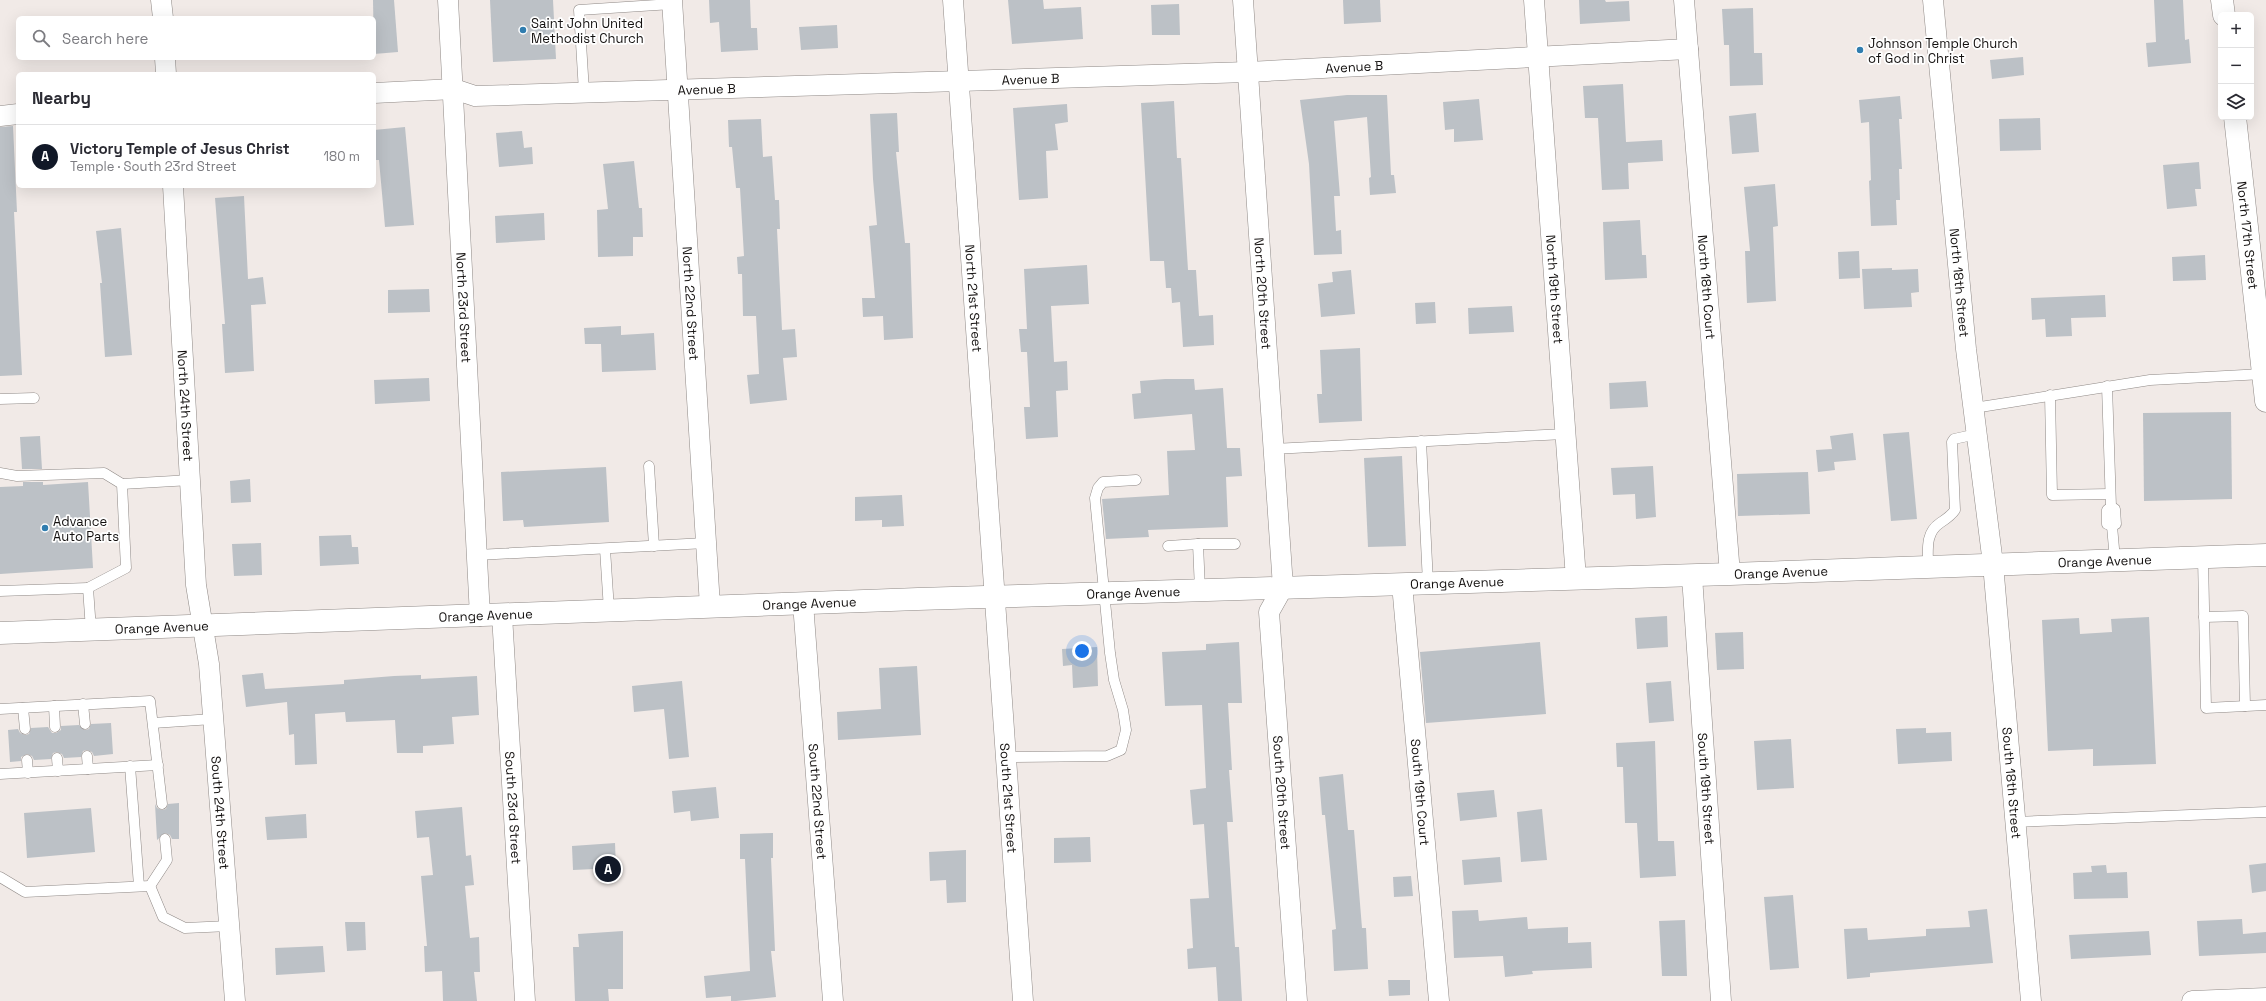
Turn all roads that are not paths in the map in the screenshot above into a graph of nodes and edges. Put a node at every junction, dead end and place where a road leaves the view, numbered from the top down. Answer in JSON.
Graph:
{"nodes":[{"id":1,"x":161,"y":0,"type":"edge"},
{"id":2,"x":448,"y":0,"type":"edge"},
{"id":3,"x":953,"y":0,"type":"edge"},
{"id":4,"x":1244,"y":0,"type":"edge"},
{"id":5,"x":1534,"y":0,"type":"edge"},
{"id":6,"x":1684,"y":0,"type":"edge"},
{"id":7,"x":1933,"y":0,"type":"edge"},
{"id":8,"x":2222,"y":0,"type":"edge"},
{"id":9,"x":672,"y":2,"type":"edge"},
{"id":10,"x":2224,"y":12,"type":"edge"},
{"id":11,"x":163,"y":16,"type":"edge"},
{"id":12,"x":1688,"y":49,"type":"junction"},
{"id":13,"x":1537,"y":59,"type":"junction"},
{"id":14,"x":165,"y":60,"type":"edge"},
{"id":15,"x":166,"y":72,"type":"edge"},
{"id":16,"x":1248,"y":72,"type":"junction"},
{"id":17,"x":958,"y":80,"type":"junction"},
{"id":18,"x":454,"y":89,"type":"junction"},
{"id":19,"x":677,"y":89,"type":"junction"},
{"id":20,"x":584,"y":92,"type":"junction"},
{"id":21,"x":376,"y":93,"type":"edge"},
{"id":22,"x":16,"y":114,"type":"edge"},
{"id":23,"x":0,"y":116,"type":"edge"},
{"id":24,"x":2235,"y":120,"type":"edge"},
{"id":25,"x":173,"y":188,"type":"edge"},
{"id":26,"x":2107,"y":386,"type":"junction"},
{"id":27,"x":2265,"y":386,"type":"edge"},
{"id":28,"x":2050,"y":395,"type":"junction"},
{"id":29,"x":34,"y":398,"type":"dead end"},
{"id":30,"x":0,"y":399,"type":"edge"},
{"id":31,"x":1974,"y":408,"type":"junction"},
{"id":32,"x":1565,"y":434,"type":"junction"},
{"id":33,"x":1977,"y":434,"type":"junction"},
{"id":34,"x":1421,"y":441,"type":"junction"},
{"id":35,"x":1273,"y":449,"type":"junction"},
{"id":36,"x":649,"y":466,"type":"dead end"},
{"id":37,"x":0,"y":472,"type":"edge"},
{"id":38,"x":191,"y":480,"type":"junction"},
{"id":39,"x":1136,"y":480,"type":"dead end"},
{"id":40,"x":122,"y":484,"type":"junction"},
{"id":41,"x":2110,"y":494,"type":"junction"},
{"id":42,"x":706,"y":543,"type":"junction"},
{"id":43,"x":1198,"y":544,"type":"junction"},
{"id":44,"x":1235,"y":544,"type":"dead end"},
{"id":45,"x":654,"y":546,"type":"junction"},
{"id":46,"x":1168,"y":546,"type":"dead end"},
{"id":47,"x":605,"y":548,"type":"junction"},
{"id":48,"x":477,"y":555,"type":"junction"},
{"id":49,"x":2266,"y":556,"type":"edge"},
{"id":50,"x":2203,"y":557,"type":"junction"},
{"id":51,"x":2115,"y":560,"type":"junction"},
{"id":52,"x":1993,"y":564,"type":"junction"},
{"id":53,"x":1928,"y":567,"type":"junction"},
{"id":54,"x":1730,"y":574,"type":"junction"},
{"id":55,"x":1692,"y":576,"type":"junction"},
{"id":56,"x":1576,"y":579,"type":"junction"},
{"id":57,"x":1428,"y":583,"type":"junction"},
{"id":58,"x":1402,"y":584,"type":"junction"},
{"id":59,"x":1283,"y":587,"type":"junction"},
{"id":60,"x":88,"y":588,"type":"junction"},
{"id":61,"x":1200,"y":590,"type":"junction"},
{"id":62,"x":0,"y":591,"type":"edge"},
{"id":63,"x":1104,"y":593,"type":"junction"},
{"id":64,"x":995,"y":596,"type":"junction"},
{"id":65,"x":802,"y":603,"type":"junction"},
{"id":66,"x":710,"y":606,"type":"junction"},
{"id":67,"x":608,"y":610,"type":"junction"},
{"id":68,"x":502,"y":615,"type":"junction"},
{"id":69,"x":480,"y":616,"type":"junction"},
{"id":70,"x":2204,"y":617,"type":"junction"},
{"id":71,"x":202,"y":624,"type":"junction"},
{"id":72,"x":91,"y":630,"type":"junction"},
{"id":73,"x":0,"y":633,"type":"edge"},
{"id":74,"x":83,"y":704,"type":"junction"},
{"id":75,"x":2266,"y":705,"type":"edge"},
{"id":76,"x":54,"y":706,"type":"junction"},
{"id":77,"x":2245,"y":706,"type":"junction"},
{"id":78,"x":23,"y":708,"type":"junction"},
{"id":79,"x":0,"y":709,"type":"edge"},
{"id":80,"x":213,"y":719,"type":"junction"},
{"id":81,"x":153,"y":723,"type":"junction"},
{"id":82,"x":85,"y":724,"type":"dead end"},
{"id":83,"x":55,"y":727,"type":"dead end"},
{"id":84,"x":25,"y":729,"type":"dead end"},
{"id":85,"x":87,"y":756,"type":"dead end"},
{"id":86,"x":1006,"y":757,"type":"junction"},
{"id":87,"x":57,"y":758,"type":"dead end"},
{"id":88,"x":27,"y":760,"type":"dead end"},
{"id":89,"x":158,"y":765,"type":"junction"},
{"id":90,"x":130,"y":766,"type":"junction"},
{"id":91,"x":88,"y":769,"type":"junction"},
{"id":92,"x":58,"y":771,"type":"junction"},
{"id":93,"x":28,"y":773,"type":"junction"},
{"id":94,"x":0,"y":774,"type":"edge"},
{"id":95,"x":162,"y":804,"type":"dead end"},
{"id":96,"x":2266,"y":812,"type":"edge"},
{"id":97,"x":2015,"y":822,"type":"junction"},
{"id":98,"x":165,"y":839,"type":"dead end"},
{"id":99,"x":0,"y":878,"type":"edge"},
{"id":100,"x":139,"y":886,"type":"junction"},
{"id":101,"x":150,"y":886,"type":"junction"},
{"id":102,"x":229,"y":926,"type":"junction"},
{"id":103,"x":2266,"y":998,"type":"edge"},
{"id":104,"x":235,"y":1001,"type":"edge"},
{"id":105,"x":526,"y":1001,"type":"edge"},
{"id":106,"x":833,"y":1001,"type":"edge"},
{"id":107,"x":1022,"y":1001,"type":"edge"},
{"id":108,"x":1297,"y":1001,"type":"edge"},
{"id":109,"x":1438,"y":1001,"type":"edge"},
{"id":110,"x":1721,"y":1001,"type":"edge"},
{"id":111,"x":2031,"y":1001,"type":"edge"},
{"id":112,"x":2192,"y":1001,"type":"edge"}],
"edges":[{"from":1,"to":11,"type":"street"},
{"from":2,"to":18,"type":"street","name":"North 23rd Street"},
{"from":3,"to":17,"type":"street","name":"North 21st Street"},
{"from":4,"to":16,"type":"street","name":"North 20th Street"},
{"from":5,"to":13,"type":"street","name":"North 19th Street"},
{"from":6,"to":12,"type":"street","name":"North 18th Court"},
{"from":7,"to":31,"type":"street","name":"North 18th Street"},
{"from":8,"to":10,"type":"main road"},
{"from":9,"to":19,"type":"street","name":"North 22nd Street"},
{"from":9,"to":20,"type":"lane"},
{"from":12,"to":13,"type":"street","name":"Avenue B"},
{"from":12,"to":54,"type":"street","name":"North 18th Court"},
{"from":13,"to":16,"type":"street","name":"Avenue B"},
{"from":13,"to":32,"type":"street","name":"North 19th Street"},
{"from":14,"to":15,"type":"street"},
{"from":16,"to":17,"type":"street","name":"Avenue B"},
{"from":16,"to":35,"type":"street","name":"North 20th Street"},
{"from":17,"to":19,"type":"street","name":"Avenue B"},
{"from":17,"to":64,"type":"street","name":"North 21st Street"},
{"from":18,"to":20,"type":"street","name":"Avenue B"},
{"from":18,"to":21,"type":"street","name":"Avenue B"},
{"from":18,"to":48,"type":"street","name":"North 23rd Street"},
{"from":19,"to":20,"type":"street","name":"Avenue B"},
{"from":19,"to":42,"type":"street","name":"North 22nd Street"},
{"from":22,"to":23,"type":"street"},
{"from":24,"to":27,"type":"main road","name":"North 17th Street"},
{"from":25,"to":38,"type":"street","name":"North 24th Street"},
{"from":26,"to":27,"type":"lane"},
{"from":26,"to":28,"type":"lane"},
{"from":26,"to":41,"type":"lane"},
{"from":28,"to":31,"type":"lane"},
{"from":28,"to":41,"type":"lane"},
{"from":29,"to":30,"type":"lane"},
{"from":31,"to":33,"type":"street","name":"North 18th Street"},
{"from":32,"to":34,"type":"lane"},
{"from":32,"to":56,"type":"street","name":"North 19th Street"},
{"from":33,"to":52,"type":"street","name":"North 18th Street"},
{"from":33,"to":53,"type":"lane"},
{"from":34,"to":35,"type":"lane"},
{"from":34,"to":57,"type":"lane"},
{"from":35,"to":59,"type":"street","name":"North 20th Street"},
{"from":36,"to":45,"type":"lane"},
{"from":37,"to":40,"type":"lane"},
{"from":38,"to":40,"type":"lane"},
{"from":38,"to":71,"type":"street","name":"North 24th Street"},
{"from":39,"to":63,"type":"lane"},
{"from":40,"to":60,"type":"lane"},
{"from":41,"to":51,"type":"lane"},
{"from":42,"to":45,"type":"lane"},
{"from":42,"to":66,"type":"street","name":"North 22nd Street"},
{"from":43,"to":44,"type":"lane"},
{"from":43,"to":46,"type":"lane"},
{"from":43,"to":61,"type":"lane"},
{"from":45,"to":47,"type":"lane"},
{"from":47,"to":48,"type":"lane"},
{"from":47,"to":67,"type":"lane"},
{"from":48,"to":69,"type":"street","name":"North 23rd Street"},
{"from":49,"to":50,"type":"main road","name":"Orange Avenue"},
{"from":50,"to":51,"type":"main road","name":"Orange Avenue"},
{"from":50,"to":70,"type":"lane"},
{"from":51,"to":52,"type":"main road","name":"Orange Avenue"},
{"from":52,"to":53,"type":"main road","name":"Orange Avenue"},
{"from":52,"to":97,"type":"street","name":"South 18th Street"},
{"from":53,"to":54,"type":"main road","name":"Orange Avenue"},
{"from":54,"to":55,"type":"main road","name":"Orange Avenue"},
{"from":55,"to":56,"type":"main road","name":"Orange Avenue"},
{"from":55,"to":110,"type":"street","name":"South 19th Street"},
{"from":56,"to":57,"type":"main road","name":"Orange Avenue"},
{"from":57,"to":58,"type":"main road","name":"Orange Avenue"},
{"from":58,"to":59,"type":"main road","name":"Orange Avenue"},
{"from":58,"to":109,"type":"street","name":"South 19th Court"},
{"from":59,"to":61,"type":"main road","name":"Orange Avenue"},
{"from":59,"to":108,"type":"street","name":"South 20th Street"},
{"from":60,"to":62,"type":"lane"},
{"from":60,"to":72,"type":"lane"},
{"from":61,"to":63,"type":"main road","name":"Orange Avenue"},
{"from":63,"to":64,"type":"main road","name":"Orange Avenue"},
{"from":63,"to":86,"type":"lane"},
{"from":64,"to":65,"type":"main road","name":"Orange Avenue"},
{"from":64,"to":86,"type":"street","name":"South 21st Street"},
{"from":65,"to":66,"type":"main road","name":"Orange Avenue"},
{"from":65,"to":106,"type":"street","name":"South 22nd Street"},
{"from":66,"to":67,"type":"main road","name":"Orange Avenue"},
{"from":67,"to":68,"type":"main road","name":"Orange Avenue"},
{"from":68,"to":69,"type":"main road","name":"Orange Avenue"},
{"from":68,"to":105,"type":"street","name":"South 23rd Street"},
{"from":69,"to":71,"type":"main road","name":"Orange Avenue"},
{"from":70,"to":77,"type":"lane"},
{"from":70,"to":77,"type":"lane"},
{"from":71,"to":72,"type":"main road","name":"Orange Avenue"},
{"from":71,"to":80,"type":"street","name":"South 24th Street"},
{"from":72,"to":73,"type":"main road","name":"Orange Avenue"},
{"from":74,"to":76,"type":"lane"},
{"from":74,"to":81,"type":"lane"},
{"from":74,"to":82,"type":"lane"},
{"from":75,"to":77,"type":"lane"},
{"from":76,"to":78,"type":"lane"},
{"from":76,"to":83,"type":"lane"},
{"from":78,"to":79,"type":"lane"},
{"from":78,"to":84,"type":"lane"},
{"from":80,"to":81,"type":"lane"},
{"from":80,"to":102,"type":"street","name":"South 24th Street"},
{"from":81,"to":89,"type":"lane"},
{"from":85,"to":91,"type":"lane"},
{"from":86,"to":107,"type":"street","name":"South 21st Street"},
{"from":87,"to":92,"type":"lane"},
{"from":88,"to":93,"type":"lane"},
{"from":89,"to":90,"type":"lane"},
{"from":89,"to":95,"type":"lane"},
{"from":90,"to":91,"type":"lane"},
{"from":90,"to":100,"type":"lane"},
{"from":91,"to":92,"type":"lane"},
{"from":92,"to":93,"type":"lane"},
{"from":93,"to":94,"type":"lane"},
{"from":96,"to":97,"type":"lane"},
{"from":97,"to":111,"type":"street","name":"South 18th Street"},
{"from":98,"to":101,"type":"lane"},
{"from":99,"to":100,"type":"lane"},
{"from":100,"to":101,"type":"lane"},
{"from":101,"to":102,"type":"lane"},
{"from":102,"to":104,"type":"street","name":"South 24th Street"},
{"from":103,"to":112,"type":"street"}]}
